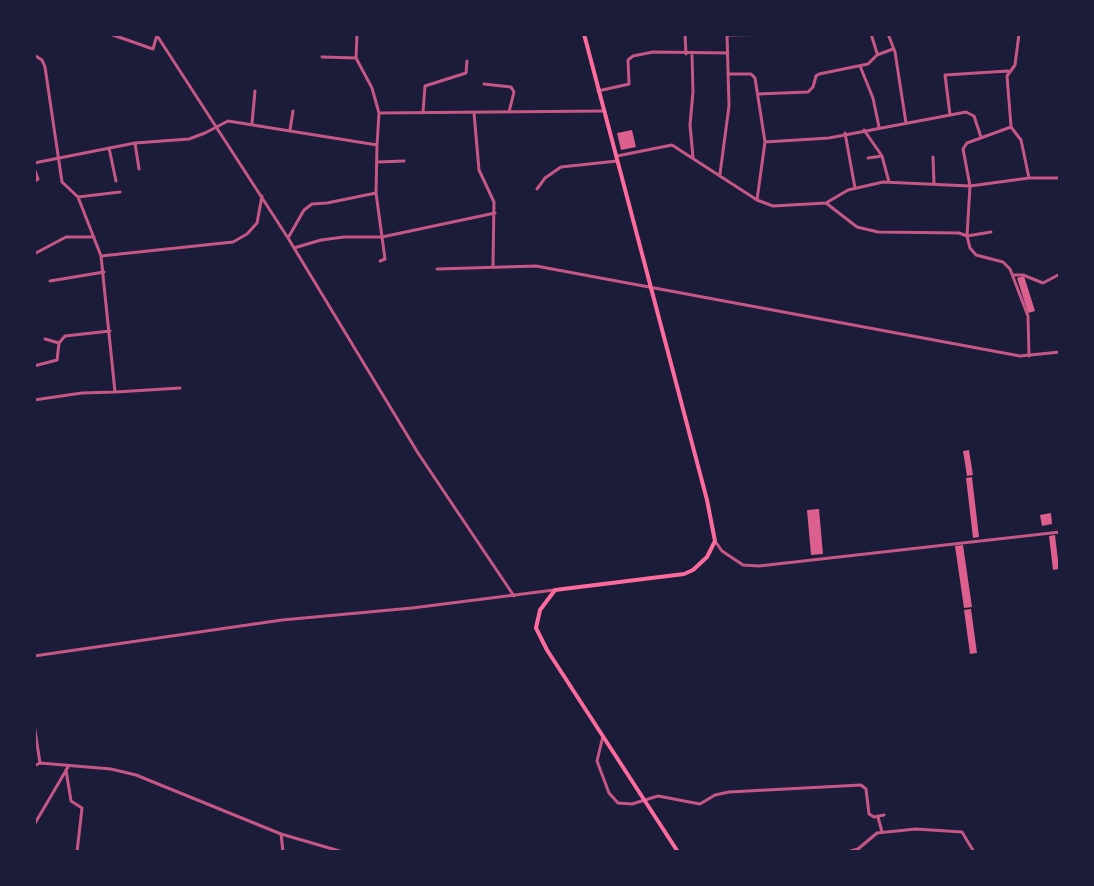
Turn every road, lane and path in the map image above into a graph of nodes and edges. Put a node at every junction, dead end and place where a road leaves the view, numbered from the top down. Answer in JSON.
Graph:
{"nodes":[{"id":1,"x":110,"y":34,"type":"edge"},
{"id":2,"x":357,"y":34,"type":"edge"},
{"id":3,"x":584,"y":34,"type":"edge"},
{"id":4,"x":685,"y":34,"type":"edge"},
{"id":5,"x":781,"y":34,"type":"edge"},
{"id":6,"x":871,"y":34,"type":"edge"},
{"id":7,"x":888,"y":34,"type":"edge"},
{"id":8,"x":1019,"y":34,"type":"edge"},
{"id":9,"x":156,"y":35,"type":"edge"},
{"id":10,"x":727,"y":35,"type":"edge"},
{"id":11,"x":893,"y":49,"type":"junction"},
{"id":12,"x":728,"y":53,"type":"junction"},
{"id":13,"x":689,"y":54,"type":"junction"},
{"id":14,"x":34,"y":55,"type":"edge"},
{"id":15,"x":877,"y":55,"type":"junction"},
{"id":16,"x":322,"y":57,"type":"dead end"},
{"id":17,"x":356,"y":58,"type":"junction"},
{"id":18,"x":467,"y":61,"type":"dead end"},
{"id":19,"x":860,"y":66,"type":"junction"},
{"id":20,"x":1008,"y":71,"type":"junction"},
{"id":21,"x":728,"y":74,"type":"junction"},
{"id":22,"x":484,"y":84,"type":"dead end"},
{"id":23,"x":255,"y":91,"type":"dead end"},
{"id":24,"x":598,"y":91,"type":"junction"},
{"id":25,"x":758,"y":94,"type":"junction"},
{"id":26,"x":293,"y":111,"type":"dead end"},
{"id":27,"x":603,"y":111,"type":"junction"},
{"id":28,"x":423,"y":112,"type":"junction"},
{"id":29,"x":474,"y":112,"type":"junction"},
{"id":30,"x":509,"y":112,"type":"junction"},
{"id":31,"x":379,"y":113,"type":"junction"},
{"id":32,"x":950,"y":115,"type":"junction"},
{"id":33,"x":252,"y":123,"type":"junction"},
{"id":34,"x":906,"y":123,"type":"junction"},
{"id":35,"x":879,"y":127,"type":"junction"},
{"id":36,"x":1011,"y":127,"type":"junction"},
{"id":37,"x":215,"y":128,"type":"junction"},
{"id":38,"x":290,"y":130,"type":"junction"},
{"id":39,"x":864,"y":130,"type":"junction"},
{"id":40,"x":845,"y":133,"type":"junction"},
{"id":41,"x":981,"y":137,"type":"junction"},
{"id":42,"x":765,"y":142,"type":"junction"},
{"id":43,"x":135,"y":143,"type":"junction"},
{"id":44,"x":377,"y":145,"type":"junction"},
{"id":45,"x":109,"y":148,"type":"junction"},
{"id":46,"x":882,"y":156,"type":"junction"},
{"id":47,"x":693,"y":157,"type":"junction"},
{"id":48,"x":933,"y":157,"type":"dead end"},
{"id":49,"x":58,"y":158,"type":"junction"},
{"id":50,"x":616,"y":158,"type":"junction"},
{"id":51,"x":868,"y":158,"type":"dead end"},
{"id":52,"x":404,"y":161,"type":"dead end"},
{"id":53,"x":378,"y":162,"type":"junction"},
{"id":54,"x":34,"y":165,"type":"edge"},
{"id":55,"x":139,"y":169,"type":"dead end"},
{"id":56,"x":720,"y":174,"type":"junction"},
{"id":57,"x":1029,"y":178,"type":"junction"},
{"id":58,"x":1060,"y":178,"type":"edge"},
{"id":59,"x":116,"y":181,"type":"dead end"},
{"id":60,"x":34,"y":182,"type":"edge"},
{"id":61,"x":889,"y":182,"type":"junction"},
{"id":62,"x":934,"y":184,"type":"junction"},
{"id":63,"x":970,"y":186,"type":"junction"},
{"id":64,"x":855,"y":188,"type":"junction"},
{"id":65,"x":537,"y":189,"type":"dead end"},
{"id":66,"x":120,"y":192,"type":"dead end"},
{"id":67,"x":376,"y":193,"type":"junction"},
{"id":68,"x":262,"y":196,"type":"junction"},
{"id":69,"x":78,"y":197,"type":"junction"},
{"id":70,"x":757,"y":200,"type":"junction"},
{"id":71,"x":826,"y":203,"type":"junction"},
{"id":72,"x":495,"y":213,"type":"junction"},
{"id":73,"x":991,"y":232,"type":"dead end"},
{"id":74,"x":967,"y":236,"type":"junction"},
{"id":75,"x":94,"y":237,"type":"junction"},
{"id":76,"x":382,"y":237,"type":"junction"},
{"id":77,"x":288,"y":238,"type":"junction"},
{"id":78,"x":294,"y":248,"type":"junction"},
{"id":79,"x":34,"y":254,"type":"edge"},
{"id":80,"x":101,"y":256,"type":"junction"},
{"id":81,"x":380,"y":261,"type":"dead end"},
{"id":82,"x":493,"y":265,"type":"junction"},
{"id":83,"x":437,"y":269,"type":"dead end"},
{"id":84,"x":104,"y":272,"type":"junction"},
{"id":85,"x":1060,"y":274,"type":"edge"},
{"id":86,"x":1013,"y":275,"type":"junction"},
{"id":87,"x":50,"y":281,"type":"dead end"},
{"id":88,"x":650,"y":289,"type":"junction"},
{"id":89,"x":110,"y":331,"type":"junction"},
{"id":90,"x":45,"y":339,"type":"dead end"},
{"id":91,"x":59,"y":343,"type":"junction"},
{"id":92,"x":1060,"y":352,"type":"edge"},
{"id":93,"x":1029,"y":356,"type":"junction"},
{"id":94,"x":34,"y":366,"type":"edge"},
{"id":95,"x":180,"y":388,"type":"dead end"},
{"id":96,"x":115,"y":392,"type":"junction"},
{"id":97,"x":34,"y":400,"type":"edge"},
{"id":98,"x":1060,"y":532,"type":"edge"},
{"id":99,"x":715,"y":541,"type":"junction"},
{"id":100,"x":555,"y":590,"type":"junction"},
{"id":101,"x":514,"y":596,"type":"junction"},
{"id":102,"x":34,"y":656,"type":"edge"},
{"id":103,"x":34,"y":724,"type":"edge"},
{"id":104,"x":603,"y":736,"type":"junction"},
{"id":105,"x":40,"y":763,"type":"junction"},
{"id":106,"x":34,"y":766,"type":"edge"},
{"id":107,"x":67,"y":769,"type":"junction"},
{"id":108,"x":643,"y":799,"type":"junction"},
{"id":109,"x":884,"y":815,"type":"dead end"},
{"id":110,"x":878,"y":816,"type":"junction"},
{"id":111,"x":34,"y":825,"type":"edge"},
{"id":112,"x":882,"y":832,"type":"junction"},
{"id":113,"x":281,"y":834,"type":"junction"},
{"id":114,"x":859,"y":850,"type":"edge"},
{"id":115,"x":77,"y":852,"type":"edge"},
{"id":116,"x":283,"y":852,"type":"edge"},
{"id":117,"x":343,"y":852,"type":"edge"},
{"id":118,"x":678,"y":852,"type":"edge"},
{"id":119,"x":694,"y":852,"type":"edge"},
{"id":120,"x":705,"y":852,"type":"edge"},
{"id":121,"x":847,"y":852,"type":"edge"},
{"id":122,"x":974,"y":852,"type":"edge"}],
"edges":[{"from":1,"to":9,"type":"street"},
{"from":2,"to":17,"type":"street"},
{"from":3,"to":24,"type":"main road"},
{"from":4,"to":13,"type":"street"},
{"from":5,"to":10,"type":"street"},
{"from":6,"to":15,"type":"street"},
{"from":7,"to":11,"type":"street"},
{"from":8,"to":20,"type":"street"},
{"from":9,"to":37,"type":"street"},
{"from":10,"to":12,"type":"street"},
{"from":11,"to":15,"type":"street"},
{"from":11,"to":34,"type":"street"},
{"from":12,"to":13,"type":"street"},
{"from":12,"to":21,"type":"street"},
{"from":13,"to":24,"type":"street"},
{"from":13,"to":47,"type":"street"},
{"from":14,"to":49,"type":"street"},
{"from":15,"to":19,"type":"street"},
{"from":16,"to":17,"type":"street"},
{"from":17,"to":31,"type":"street"},
{"from":18,"to":28,"type":"street"},
{"from":19,"to":25,"type":"street"},
{"from":19,"to":35,"type":"street"},
{"from":20,"to":32,"type":"street"},
{"from":20,"to":36,"type":"street"},
{"from":21,"to":25,"type":"street"},
{"from":21,"to":56,"type":"street"},
{"from":22,"to":30,"type":"street"},
{"from":23,"to":33,"type":"street"},
{"from":24,"to":27,"type":"main road"},
{"from":25,"to":42,"type":"street"},
{"from":26,"to":38,"type":"street"},
{"from":27,"to":30,"type":"street"},
{"from":27,"to":50,"type":"main road"},
{"from":28,"to":29,"type":"street"},
{"from":28,"to":31,"type":"street"},
{"from":29,"to":30,"type":"street"},
{"from":29,"to":72,"type":"street"},
{"from":31,"to":44,"type":"street"},
{"from":32,"to":34,"type":"street"},
{"from":32,"to":41,"type":"street"},
{"from":33,"to":37,"type":"street"},
{"from":33,"to":38,"type":"street"},
{"from":34,"to":35,"type":"street"},
{"from":35,"to":39,"type":"street"},
{"from":36,"to":41,"type":"street"},
{"from":36,"to":57,"type":"street"},
{"from":37,"to":43,"type":"street"},
{"from":37,"to":68,"type":"street"},
{"from":38,"to":44,"type":"street"},
{"from":39,"to":40,"type":"street"},
{"from":39,"to":46,"type":"street"},
{"from":40,"to":42,"type":"street"},
{"from":40,"to":64,"type":"street"},
{"from":41,"to":63,"type":"street"},
{"from":42,"to":70,"type":"street"},
{"from":43,"to":45,"type":"street"},
{"from":43,"to":55,"type":"street"},
{"from":44,"to":53,"type":"street"},
{"from":45,"to":49,"type":"street"},
{"from":45,"to":59,"type":"street"},
{"from":46,"to":51,"type":"street"},
{"from":46,"to":61,"type":"street"},
{"from":47,"to":50,"type":"street"},
{"from":47,"to":56,"type":"street"},
{"from":48,"to":62,"type":"street"},
{"from":49,"to":54,"type":"street"},
{"from":49,"to":69,"type":"street"},
{"from":50,"to":65,"type":"street"},
{"from":50,"to":88,"type":"main road"},
{"from":52,"to":53,"type":"street"},
{"from":53,"to":67,"type":"street"},
{"from":54,"to":60,"type":"street"},
{"from":56,"to":70,"type":"street"},
{"from":57,"to":58,"type":"street"},
{"from":57,"to":63,"type":"street"},
{"from":61,"to":62,"type":"street"},
{"from":61,"to":64,"type":"street"},
{"from":62,"to":63,"type":"street"},
{"from":63,"to":74,"type":"street"},
{"from":64,"to":71,"type":"street"},
{"from":66,"to":69,"type":"street"},
{"from":67,"to":76,"type":"street"},
{"from":67,"to":77,"type":"street"},
{"from":68,"to":77,"type":"street"},
{"from":68,"to":80,"type":"street"},
{"from":69,"to":75,"type":"street"},
{"from":70,"to":71,"type":"street"},
{"from":71,"to":74,"type":"street"},
{"from":72,"to":76,"type":"street"},
{"from":72,"to":82,"type":"street"},
{"from":73,"to":74,"type":"street"},
{"from":74,"to":86,"type":"street"},
{"from":75,"to":79,"type":"street"},
{"from":75,"to":80,"type":"street"},
{"from":76,"to":78,"type":"street"},
{"from":76,"to":81,"type":"street"},
{"from":77,"to":78,"type":"street"},
{"from":78,"to":101,"type":"street"},
{"from":80,"to":84,"type":"street"},
{"from":82,"to":83,"type":"street"},
{"from":82,"to":88,"type":"street"},
{"from":84,"to":87,"type":"street"},
{"from":84,"to":89,"type":"street"},
{"from":85,"to":86,"type":"street"},
{"from":86,"to":93,"type":"street"},
{"from":88,"to":93,"type":"street"},
{"from":88,"to":99,"type":"main road"},
{"from":89,"to":91,"type":"street"},
{"from":89,"to":96,"type":"street"},
{"from":90,"to":91,"type":"street"},
{"from":91,"to":94,"type":"street"},
{"from":92,"to":93,"type":"street"},
{"from":95,"to":96,"type":"street"},
{"from":96,"to":97,"type":"street"},
{"from":98,"to":99,"type":"street"},
{"from":99,"to":100,"type":"main road"},
{"from":100,"to":101,"type":"street"},
{"from":100,"to":104,"type":"main road"},
{"from":101,"to":102,"type":"street"},
{"from":103,"to":105,"type":"street"},
{"from":104,"to":108,"type":"main road"},
{"from":104,"to":108,"type":"street"},
{"from":105,"to":106,"type":"street"},
{"from":105,"to":107,"type":"street"},
{"from":107,"to":111,"type":"street"},
{"from":107,"to":113,"type":"street"},
{"from":107,"to":115,"type":"street"},
{"from":108,"to":110,"type":"street"},
{"from":108,"to":118,"type":"main road"},
{"from":109,"to":110,"type":"street"},
{"from":110,"to":112,"type":"street"},
{"from":112,"to":114,"type":"street"},
{"from":112,"to":122,"type":"street"},
{"from":113,"to":116,"type":"street"},
{"from":113,"to":117,"type":"street"},
{"from":114,"to":121,"type":"street"},
{"from":119,"to":120,"type":"street"}]}
